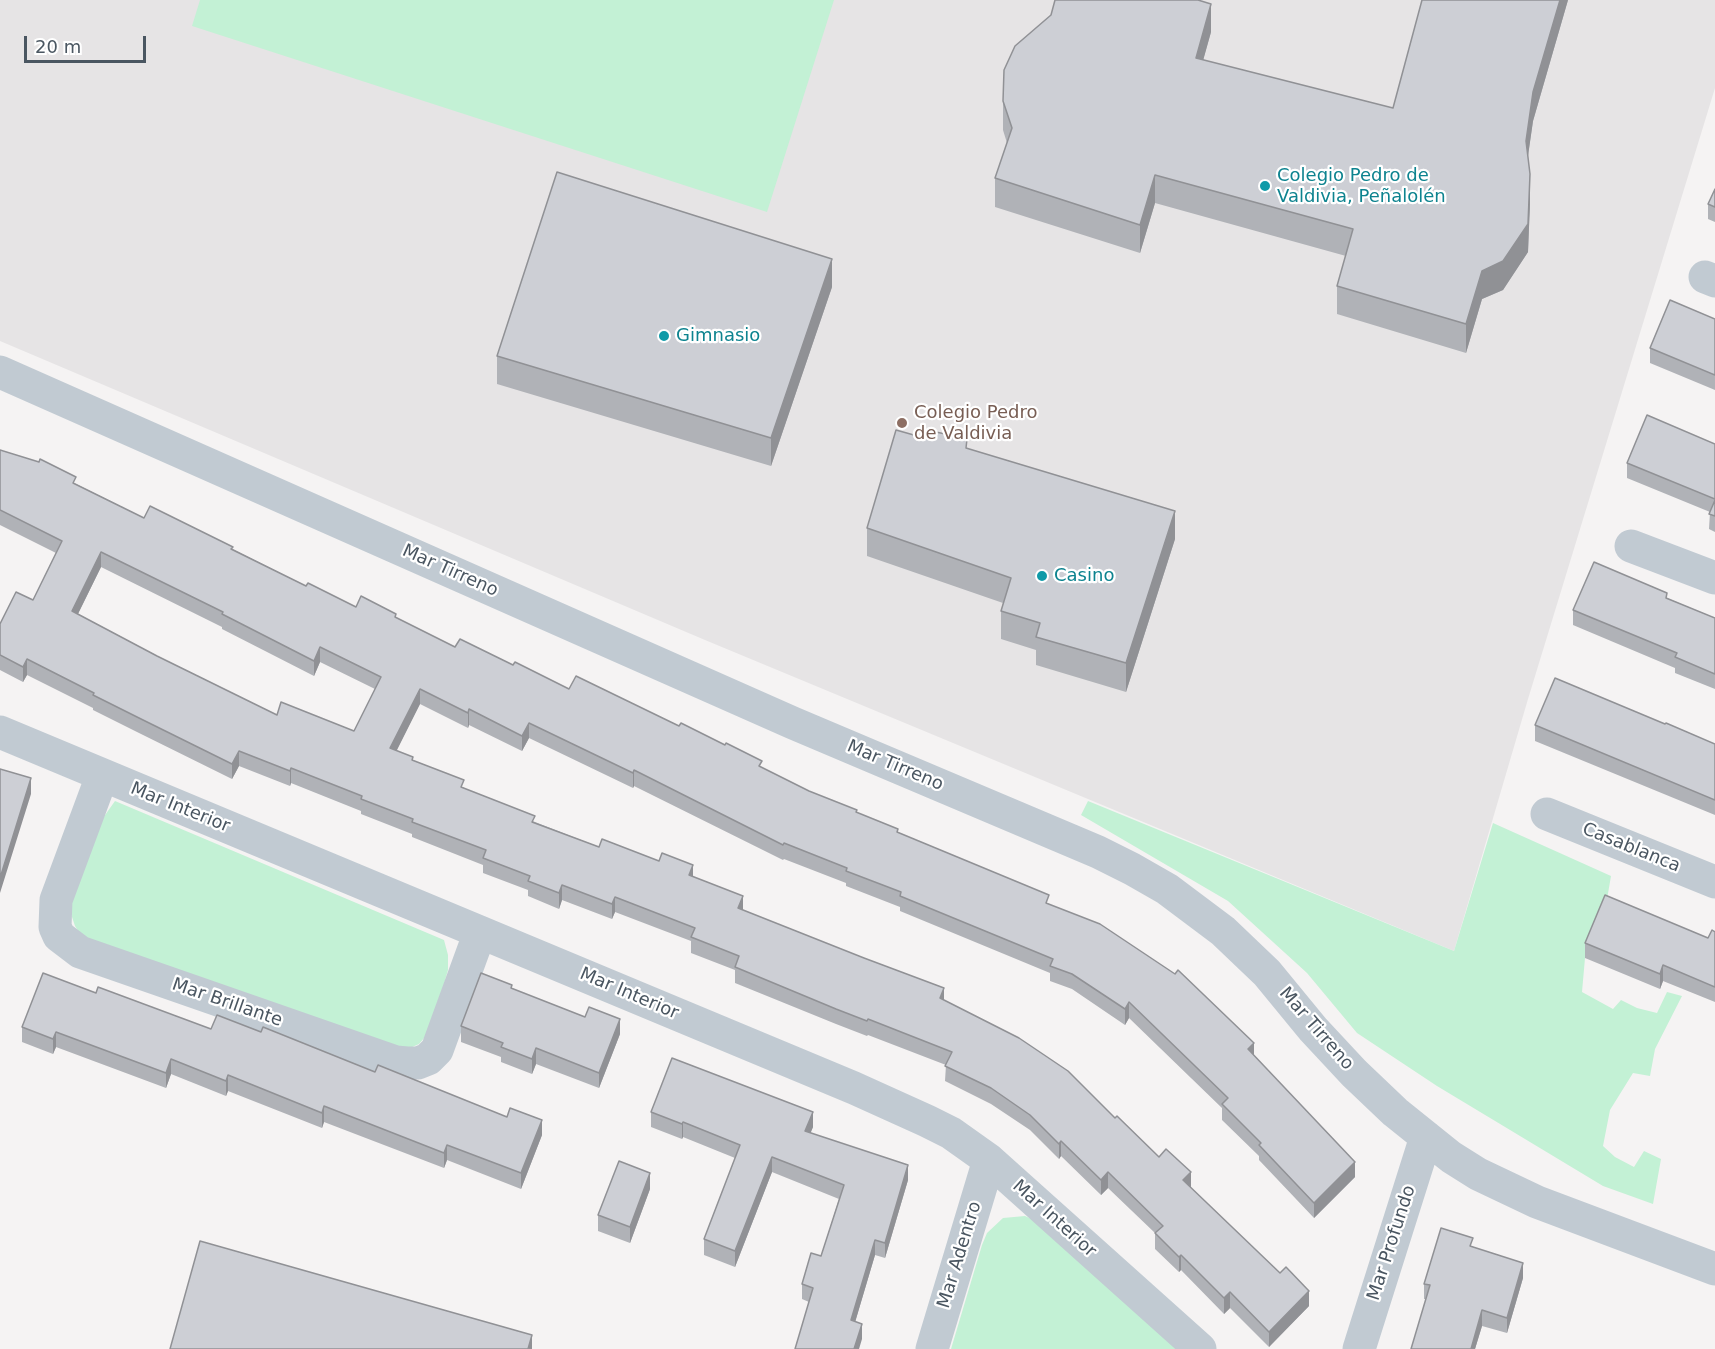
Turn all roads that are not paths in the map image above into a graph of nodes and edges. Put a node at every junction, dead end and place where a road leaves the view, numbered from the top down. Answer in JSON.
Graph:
{"nodes":[{"id":1,"x":0,"y":372,"type":"edge"},
{"id":2,"x":1631,"y":546,"type":"dead end"},
{"id":3,"x":1715,"y":578,"type":"edge"},
{"id":4,"x":0,"y":732,"type":"edge"},
{"id":5,"x":102,"y":776,"type":"junction"},
{"id":6,"x":1547,"y":814,"type":"dead end"},
{"id":7,"x":1715,"y":882,"type":"edge"},
{"id":8,"x":480,"y":932,"type":"junction"},
{"id":9,"x":1426,"y":1137,"type":"junction"},
{"id":10,"x":989,"y":1161,"type":"junction"},
{"id":11,"x":1715,"y":1269,"type":"edge"},
{"id":12,"x":932,"y":1349,"type":"edge"},
{"id":13,"x":1200,"y":1349,"type":"edge"},
{"id":14,"x":1359,"y":1349,"type":"edge"}],
"edges":[{"from":1,"to":9,"type":"street","name":"Mar Tirreno"},
{"from":2,"to":3,"type":"street"},
{"from":4,"to":5,"type":"street","name":"Mar Interior"},
{"from":5,"to":8,"type":"street","name":"Mar Interior"},
{"from":5,"to":8,"type":"street","name":"Mar Brillante"},
{"from":6,"to":7,"type":"street","name":"Casablanca"},
{"from":8,"to":10,"type":"street","name":"Mar Interior"},
{"from":9,"to":11,"type":"street","name":"Mar Tirreno"},
{"from":9,"to":14,"type":"street","name":"Mar Profundo"},
{"from":10,"to":12,"type":"street","name":"Mar Adentro"},
{"from":10,"to":13,"type":"street","name":"Mar Interior"}]}
